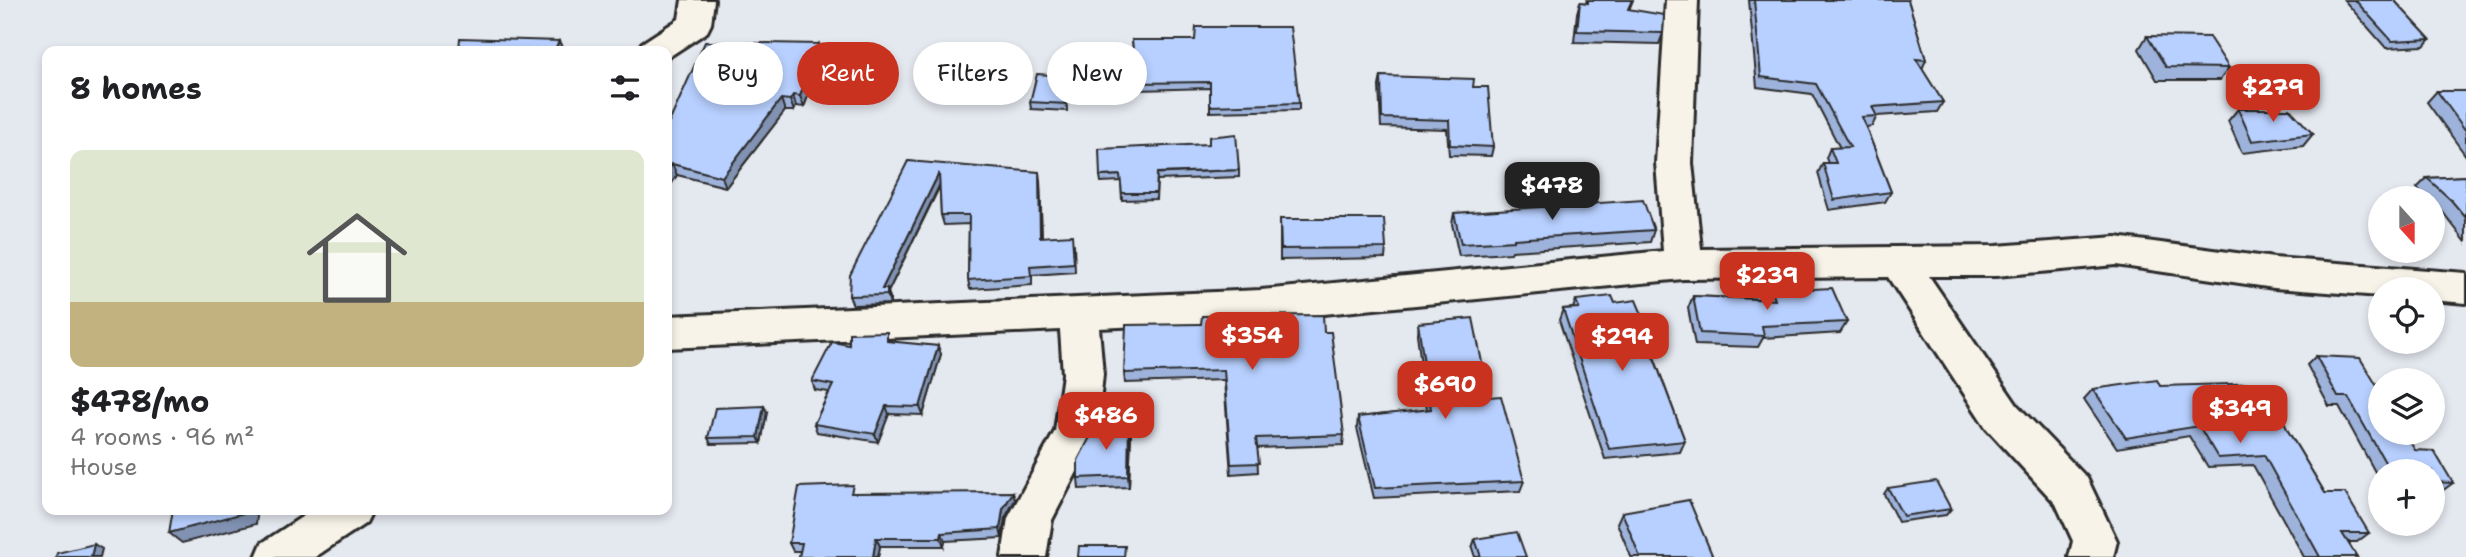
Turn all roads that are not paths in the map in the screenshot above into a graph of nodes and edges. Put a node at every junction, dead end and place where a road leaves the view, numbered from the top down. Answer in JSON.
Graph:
{"nodes":[{"id":1,"x":698,"y":0,"type":"edge"},
{"id":2,"x":1682,"y":0,"type":"edge"},
{"id":3,"x":662,"y":46,"type":"edge"},
{"id":4,"x":1899,"y":262,"type":"junction"},
{"id":5,"x":1683,"y":264,"type":"junction"},
{"id":6,"x":2466,"y":288,"type":"edge"},
{"id":7,"x":1078,"y":313,"type":"junction"},
{"id":8,"x":672,"y":332,"type":"edge"},
{"id":9,"x":342,"y":515,"type":"edge"},
{"id":10,"x":278,"y":557,"type":"edge"},
{"id":11,"x":1024,"y":557,"type":"edge"},
{"id":12,"x":2091,"y":557,"type":"edge"}],
"edges":[{"from":1,"to":3,"type":"street"},
{"from":2,"to":5,"type":"street"},
{"from":4,"to":5,"type":"street"},
{"from":4,"to":6,"type":"street"},
{"from":4,"to":12,"type":"street"},
{"from":5,"to":7,"type":"street"},
{"from":7,"to":8,"type":"street"},
{"from":7,"to":11,"type":"street"},
{"from":9,"to":10,"type":"street"}]}
